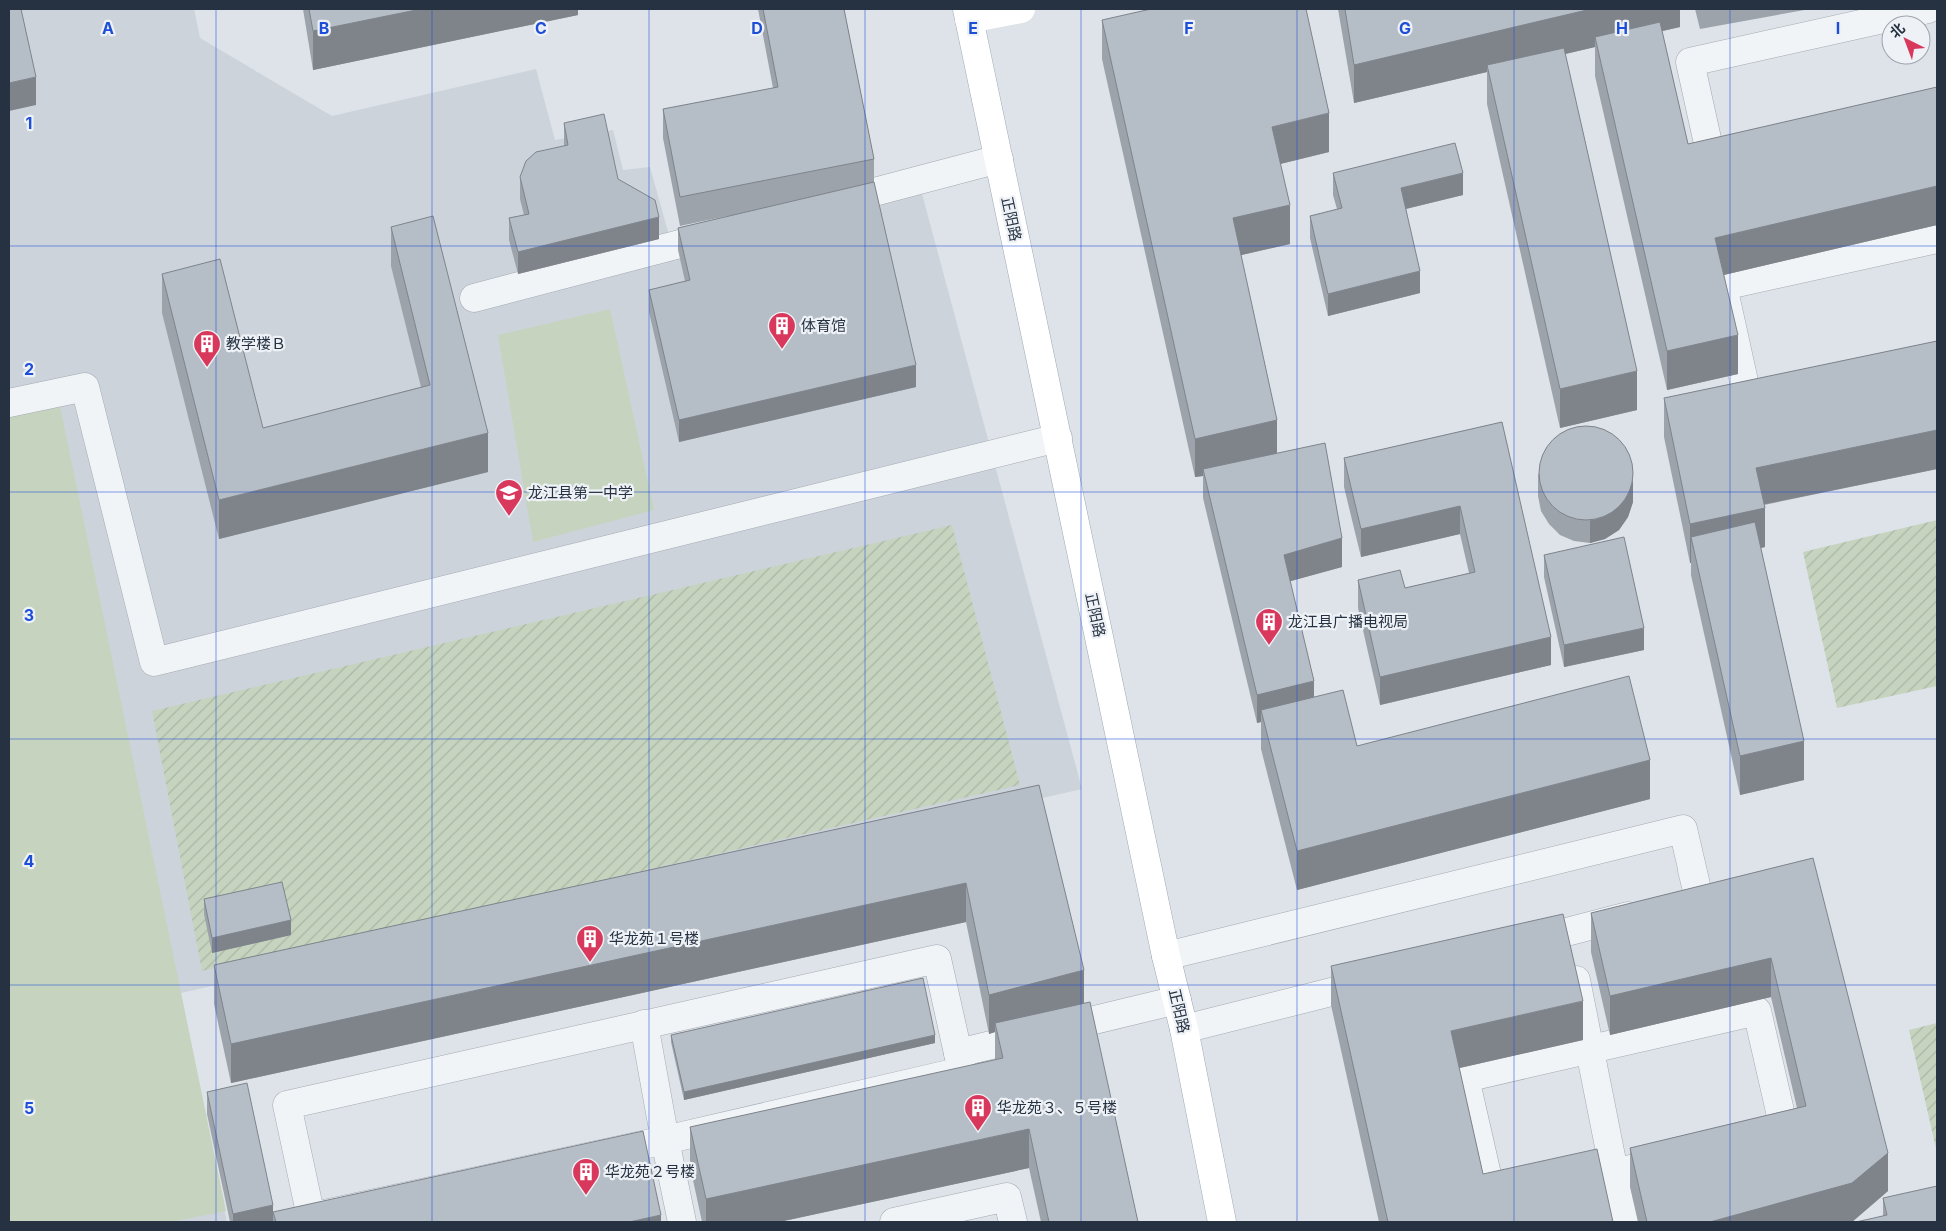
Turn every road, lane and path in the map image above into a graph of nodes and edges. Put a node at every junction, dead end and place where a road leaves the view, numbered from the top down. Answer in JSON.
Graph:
{"nodes":[{"id":1,"x":1021,"y":9,"type":"edge"},
{"id":2,"x":1928,"y":9,"type":"edge"},
{"id":3,"x":968,"y":14,"type":"edge"},
{"id":4,"x":1758,"y":147,"type":"edge"},
{"id":5,"x":999,"y":159,"type":"junction"},
{"id":6,"x":815,"y":208,"type":"edge"},
{"id":7,"x":739,"y":228,"type":"edge"},
{"id":8,"x":1937,"y":239,"type":"edge"},
{"id":9,"x":474,"y":298,"type":"dead end"},
{"id":10,"x":1795,"y":385,"type":"edge"},
{"id":11,"x":9,"y":403,"type":"edge"},
{"id":12,"x":1058,"y":438,"type":"junction"},
{"id":13,"x":1692,"y":870,"type":"dead end"},
{"id":14,"x":1652,"y":910,"type":"edge"},
{"id":15,"x":1566,"y":932,"type":"junction"},
{"id":16,"x":1509,"y":946,"type":"edge"},
{"id":17,"x":1166,"y":956,"type":"junction"},
{"id":18,"x":1394,"y":976,"type":"edge"},
{"id":19,"x":1177,"y":1000,"type":"junction"},
{"id":20,"x":644,"y":1024,"type":"junction"},
{"id":21,"x":1184,"y":1029,"type":"junction"},
{"id":22,"x":1589,"y":1050,"type":"junction"},
{"id":23,"x":958,"y":1053,"type":"junction"},
{"id":24,"x":664,"y":1140,"type":"junction"},
{"id":25,"x":1614,"y":1172,"type":"junction"},
{"id":26,"x":682,"y":1222,"type":"edge"},
{"id":27,"x":894,"y":1222,"type":"edge"},
{"id":28,"x":1013,"y":1222,"type":"edge"},
{"id":29,"x":1222,"y":1222,"type":"edge"},
{"id":30,"x":1624,"y":1222,"type":"edge"}],
"edges":[{"from":1,"to":3,"type":"main road"},
{"from":2,"to":4,"type":"street"},
{"from":3,"to":5,"type":"main road","name":"正阳路"},
{"from":5,"to":6,"type":"street"},
{"from":5,"to":12,"type":"main road","name":"正阳路"},
{"from":7,"to":9,"type":"street"},
{"from":8,"to":10,"type":"street"},
{"from":11,"to":12,"type":"street"},
{"from":12,"to":17,"type":"main road","name":"正阳路"},
{"from":13,"to":17,"type":"street"},
{"from":14,"to":15,"type":"street"},
{"from":15,"to":16,"type":"street"},
{"from":15,"to":22,"type":"street"},
{"from":17,"to":19,"type":"main road","name":"正阳路"},
{"from":18,"to":21,"type":"street"},
{"from":19,"to":21,"type":"main road","name":"正阳路"},
{"from":19,"to":23,"type":"street"},
{"from":20,"to":23,"type":"street"},
{"from":20,"to":24,"type":"street"},
{"from":20,"to":24,"type":"street"},
{"from":21,"to":29,"type":"main road","name":"正阳路"},
{"from":22,"to":25,"type":"street"},
{"from":22,"to":25,"type":"street"},
{"from":22,"to":25,"type":"street"},
{"from":23,"to":24,"type":"street"},
{"from":24,"to":26,"type":"street"},
{"from":25,"to":30,"type":"street"},
{"from":27,"to":28,"type":"street"}]}
